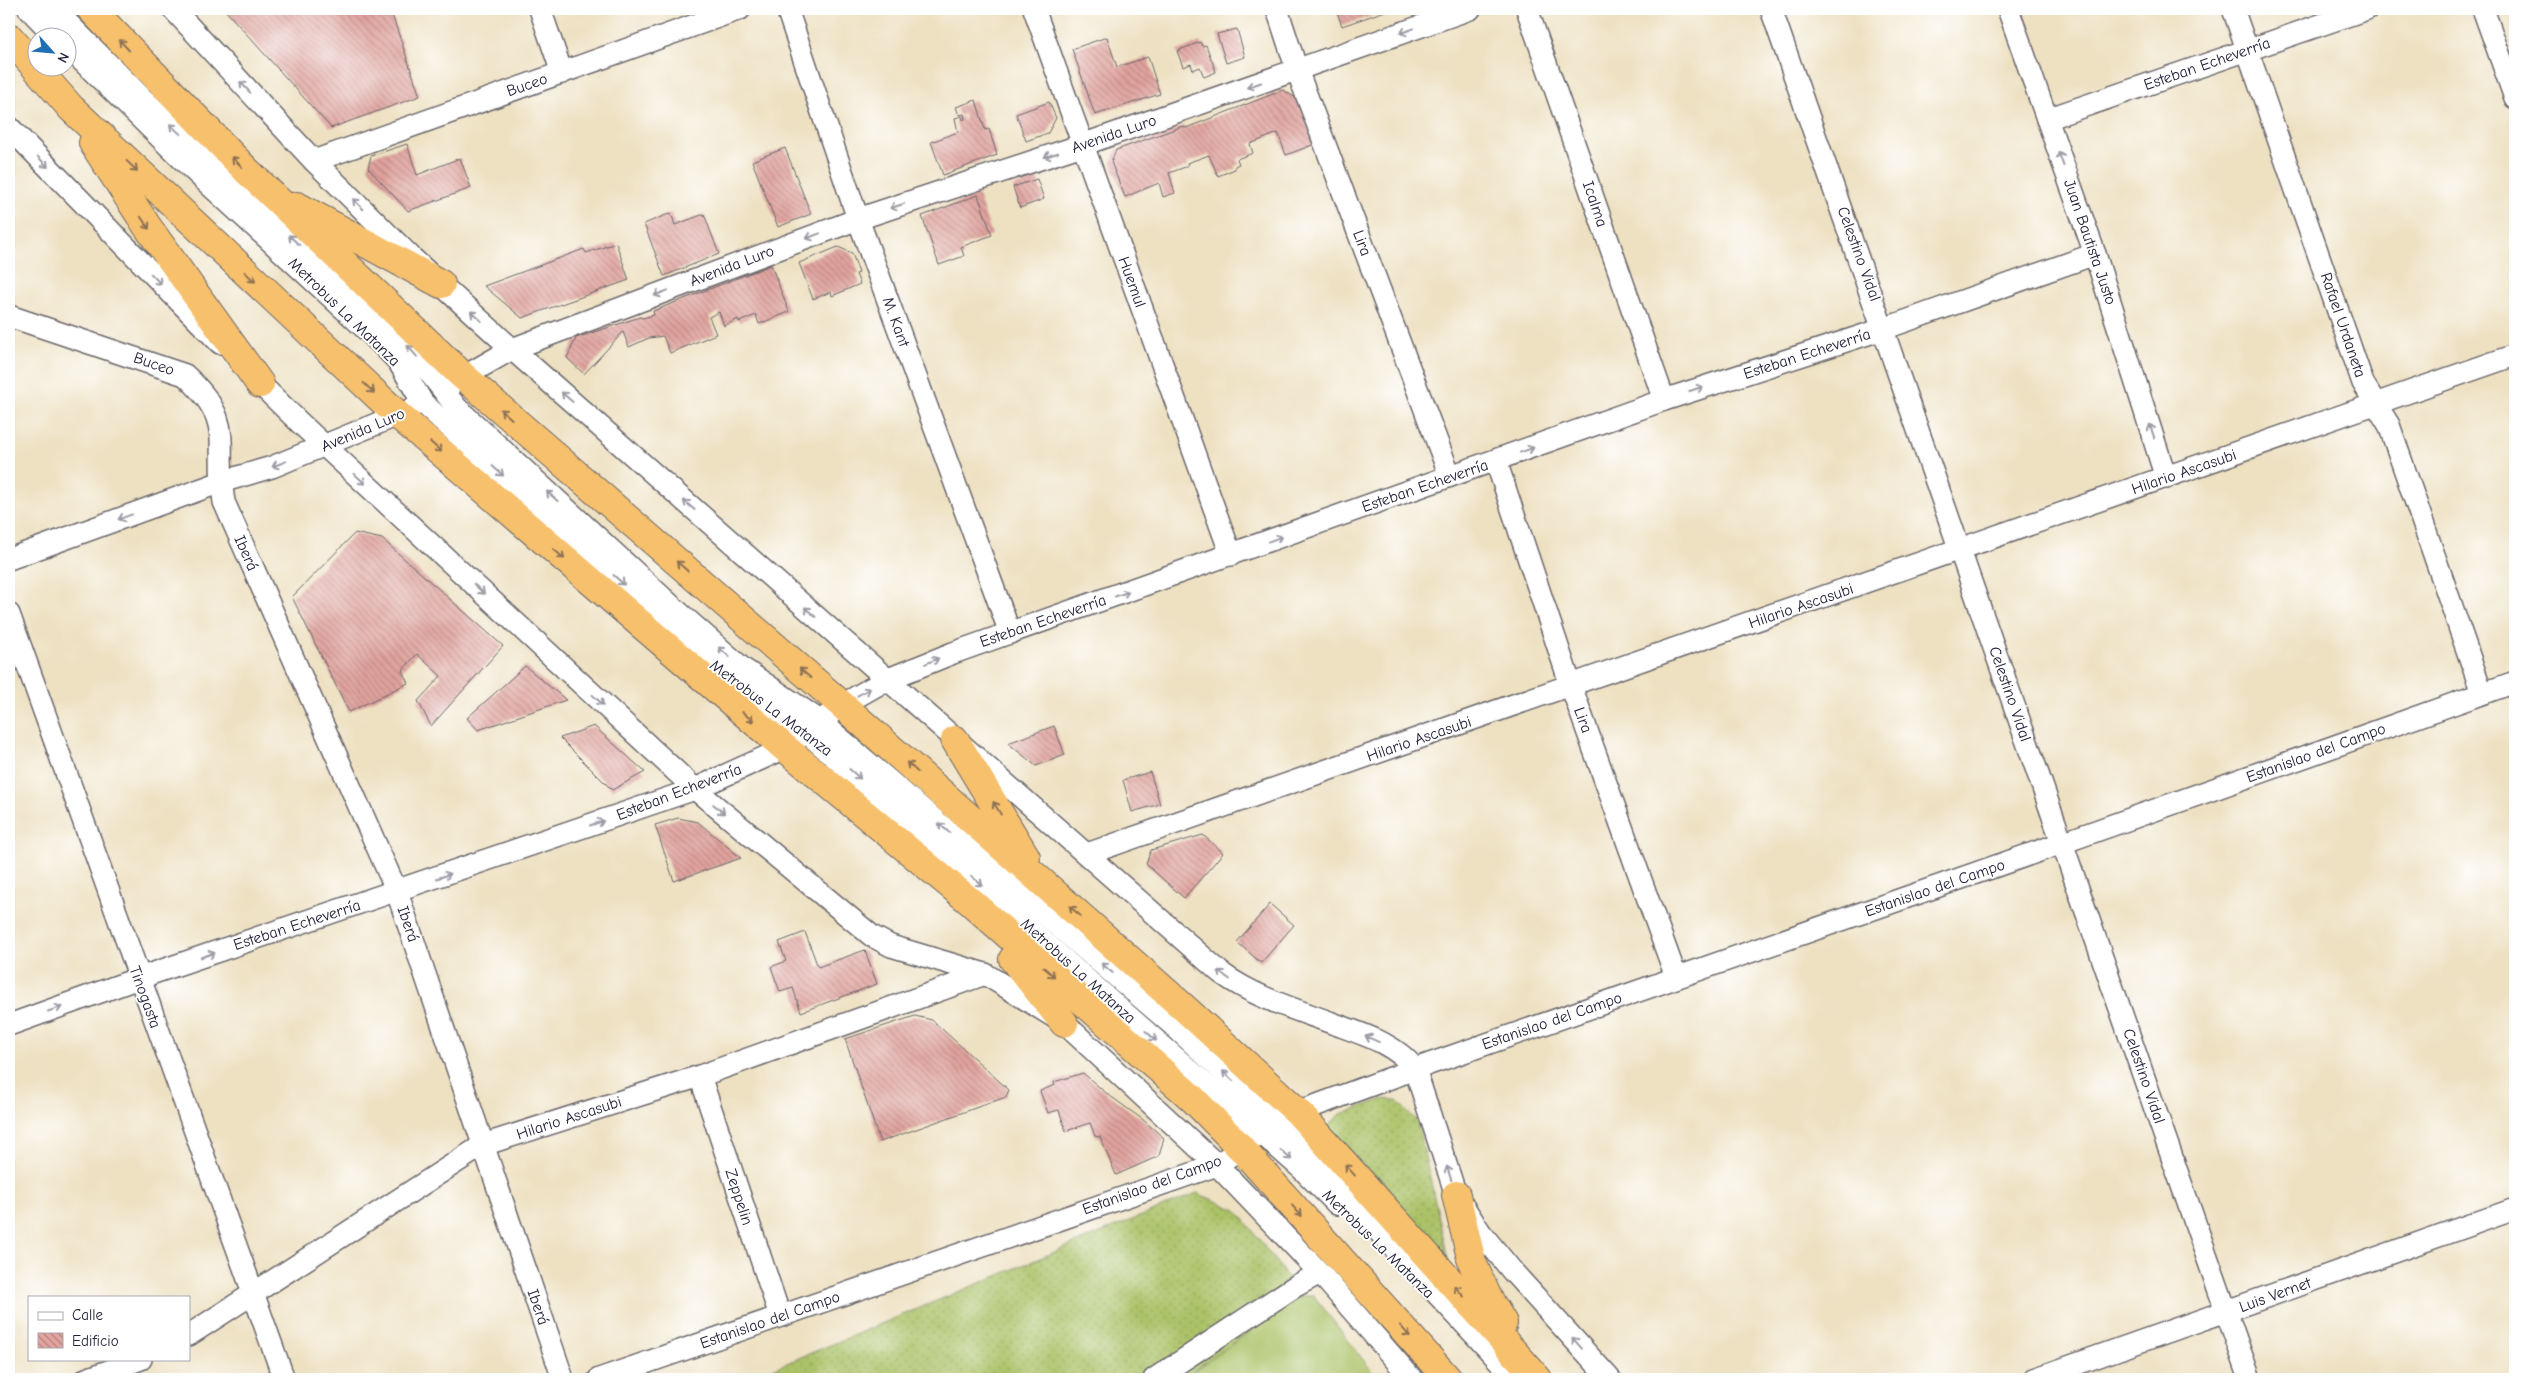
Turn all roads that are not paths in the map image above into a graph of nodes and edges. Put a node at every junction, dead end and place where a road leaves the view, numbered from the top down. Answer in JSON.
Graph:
{"nodes":[{"id":1,"x":29,"y":9,"type":"edge"},
{"id":2,"x":54,"y":9,"type":"edge"},
{"id":3,"x":91,"y":9,"type":"edge"},
{"id":4,"x":173,"y":9,"type":"edge"},
{"id":5,"x":540,"y":9,"type":"edge"},
{"id":6,"x":740,"y":9,"type":"edge"},
{"id":7,"x":788,"y":9,"type":"edge"},
{"id":8,"x":1034,"y":9,"type":"edge"},
{"id":9,"x":1277,"y":9,"type":"edge"},
{"id":10,"x":1470,"y":9,"type":"edge"},
{"id":11,"x":1526,"y":9,"type":"edge"},
{"id":12,"x":1771,"y":9,"type":"edge"},
{"id":13,"x":2008,"y":9,"type":"edge"},
{"id":14,"x":2233,"y":9,"type":"edge"},
{"id":15,"x":2367,"y":9,"type":"edge"},
{"id":16,"x":2483,"y":9,"type":"edge"},
{"id":17,"x":47,"y":28,"type":"edge"},
{"id":18,"x":9,"y":37,"type":"edge"},
{"id":19,"x":2248,"y":50,"type":"junction"},
{"id":20,"x":78,"y":57,"type":"edge"},
{"id":21,"x":1297,"y":70,"type":"junction"},
{"id":22,"x":562,"y":73,"type":"junction"},
{"id":23,"x":2515,"y":98,"type":"edge"},
{"id":24,"x":71,"y":108,"type":"junction"},
{"id":25,"x":2047,"y":119,"type":"junction"},
{"id":26,"x":9,"y":127,"type":"edge"},
{"id":27,"x":1082,"y":145,"type":"junction"},
{"id":28,"x":314,"y":161,"type":"junction"},
{"id":29,"x":264,"y":188,"type":"junction"},
{"id":30,"x":858,"y":219,"type":"junction"},
{"id":31,"x":2095,"y":254,"type":"junction"},
{"id":32,"x":441,"y":284,"type":"junction"},
{"id":33,"x":9,"y":316,"type":"edge"},
{"id":34,"x":1886,"y":328,"type":"junction"},
{"id":35,"x":512,"y":349,"type":"junction"},
{"id":36,"x":2515,"y":355,"type":"edge"},
{"id":37,"x":452,"y":383,"type":"junction"},
{"id":38,"x":260,"y":384,"type":"junction"},
{"id":39,"x":1664,"y":400,"type":"junction"},
{"id":40,"x":423,"y":403,"type":"junction"},
{"id":41,"x":2378,"y":405,"type":"junction"},
{"id":42,"x":399,"y":416,"type":"junction"},
{"id":43,"x":324,"y":446,"type":"junction"},
{"id":44,"x":1496,"y":461,"type":"junction"},
{"id":45,"x":1450,"y":476,"type":"junction"},
{"id":46,"x":2166,"y":478,"type":"junction"},
{"id":47,"x":221,"y":482,"type":"junction"},
{"id":48,"x":1960,"y":550,"type":"junction"},
{"id":49,"x":1231,"y":555,"type":"junction"},
{"id":50,"x":9,"y":559,"type":"edge"},
{"id":51,"x":9,"y":614,"type":"edge"},
{"id":52,"x":1010,"y":633,"type":"junction"},
{"id":53,"x":886,"y":680,"type":"junction"},
{"id":54,"x":2515,"y":682,"type":"edge"},
{"id":55,"x":1571,"y":686,"type":"junction"},
{"id":56,"x":2482,"y":694,"type":"junction"},
{"id":57,"x":842,"y":705,"type":"junction"},
{"id":58,"x":813,"y":726,"type":"junction"},
{"id":59,"x":955,"y":740,"type":"junction"},
{"id":60,"x":784,"y":748,"type":"junction"},
{"id":61,"x":695,"y":789,"type":"junction"},
{"id":62,"x":2062,"y":843,"type":"junction"},
{"id":63,"x":1087,"y":854,"type":"junction"},
{"id":64,"x":1040,"y":880,"type":"junction"},
{"id":65,"x":398,"y":892,"type":"junction"},
{"id":66,"x":972,"y":903,"type":"junction"},
{"id":67,"x":985,"y":974,"type":"junction"},
{"id":68,"x":1676,"y":977,"type":"junction"},
{"id":69,"x":139,"y":978,"type":"junction"},
{"id":70,"x":1064,"y":1023,"type":"junction"},
{"id":71,"x":9,"y":1025,"type":"edge"},
{"id":72,"x":1415,"y":1069,"type":"junction"},
{"id":73,"x":700,"y":1076,"type":"junction"},
{"id":74,"x":1269,"y":1129,"type":"junction"},
{"id":75,"x":483,"y":1145,"type":"junction"},
{"id":76,"x":1217,"y":1165,"type":"junction"},
{"id":77,"x":1456,"y":1195,"type":"junction"},
{"id":78,"x":2515,"y":1209,"type":"edge"},
{"id":79,"x":1320,"y":1273,"type":"junction"},
{"id":80,"x":252,"y":1294,"type":"junction"},
{"id":81,"x":2227,"y":1312,"type":"junction"},
{"id":82,"x":780,"y":1316,"type":"junction"},
{"id":83,"x":190,"y":1334,"type":"edge"},
{"id":84,"x":138,"y":1360,"type":"edge"},
{"id":85,"x":86,"y":1379,"type":"edge"},
{"id":86,"x":284,"y":1379,"type":"edge"},
{"id":87,"x":563,"y":1379,"type":"edge"},
{"id":88,"x":599,"y":1379,"type":"edge"},
{"id":89,"x":1154,"y":1379,"type":"edge"},
{"id":90,"x":1412,"y":1379,"type":"edge"},
{"id":91,"x":1448,"y":1379,"type":"edge"},
{"id":92,"x":1508,"y":1379,"type":"edge"},
{"id":93,"x":1516,"y":1379,"type":"edge"},
{"id":94,"x":1538,"y":1379,"type":"edge"},
{"id":95,"x":1542,"y":1379,"type":"edge"},
{"id":96,"x":1610,"y":1379,"type":"edge"},
{"id":97,"x":2034,"y":1379,"type":"edge"},
{"id":98,"x":2250,"y":1379,"type":"edge"}],
"edges":[{"from":1,"to":17,"type":"street"},
{"from":37,"to":2,"type":"street","name":"Metrobus La Matanza","one_way":true},
{"from":29,"to":3,"type":"highway","one_way":true},
{"from":28,"to":4,"type":"street","one_way":true},
{"from":5,"to":22,"type":"street"},
{"from":6,"to":22,"type":"street","name":"Buceo"},
{"from":7,"to":30,"type":"street","name":"M. Kant"},
{"from":8,"to":27,"type":"street","name":"Huemul"},
{"from":9,"to":21,"type":"street","name":"Lira"},
{"from":10,"to":21,"type":"street","name":"Avenida Luro","one_way":true},
{"from":11,"to":39,"type":"street","name":"Icalma"},
{"from":12,"to":34,"type":"street","name":"Celestino Vidal"},
{"from":13,"to":25,"type":"street","name":"Juan Bautista Justo"},
{"from":14,"to":19,"type":"street","name":"Rafael Urdaneta"},
{"from":15,"to":19,"type":"street","name":"Esteban Echeverría"},
{"from":16,"to":23,"type":"street"},
{"from":18,"to":24,"type":"highway"},
{"from":19,"to":25,"type":"street","name":"Esteban Echeverría"},
{"from":19,"to":41,"type":"street","name":"Rafael Urdaneta"},
{"from":20,"to":40,"type":"street","name":"Metrobus La Matanza"},
{"from":21,"to":27,"type":"street","name":"Avenida Luro","one_way":true},
{"from":21,"to":45,"type":"street","name":"Lira"},
{"from":22,"to":28,"type":"street","name":"Buceo"},
{"from":24,"to":38,"type":"highway","one_way":true},
{"from":24,"to":42,"type":"highway","one_way":true},
{"from":31,"to":25,"type":"street","name":"Juan Bautista Justo","one_way":true},
{"from":26,"to":38,"type":"street","one_way":true},
{"from":27,"to":30,"type":"street","name":"Avenida Luro","one_way":true},
{"from":27,"to":49,"type":"street","name":"Huemul"},
{"from":32,"to":28,"type":"street","one_way":true},
{"from":29,"to":32,"type":"highway"},
{"from":29,"to":37,"type":"highway"},
{"from":30,"to":35,"type":"street","name":"Avenida Luro","one_way":true},
{"from":30,"to":52,"type":"street","name":"M. Kant"},
{"from":31,"to":34,"type":"street","name":"Esteban Echeverría"},
{"from":46,"to":31,"type":"street","name":"Juan Bautista Justo","one_way":true},
{"from":35,"to":32,"type":"street","one_way":true},
{"from":33,"to":47,"type":"street","name":"Buceo"},
{"from":39,"to":34,"type":"street","name":"Esteban Echeverría","one_way":true},
{"from":34,"to":48,"type":"street","name":"Celestino Vidal"},
{"from":35,"to":37,"type":"street","name":"Avenida Luro"},
{"from":53,"to":35,"type":"street","one_way":true},
{"from":36,"to":41,"type":"street","name":"Hilario Ascasubi"},
{"from":37,"to":40,"type":"street","name":"Avenida Luro"},
{"from":57,"to":37,"type":"highway","one_way":true},
{"from":58,"to":37,"type":"street","name":"Metrobus La Matanza","one_way":true},
{"from":38,"to":43,"type":"street"},
{"from":44,"to":39,"type":"street","name":"Esteban Echeverría","one_way":true},
{"from":40,"to":42,"type":"street","name":"Avenida Luro"},
{"from":40,"to":58,"type":"street","name":"Metrobus La Matanza","one_way":true},
{"from":41,"to":46,"type":"street","name":"Hilario Ascasubi"},
{"from":41,"to":56,"type":"street","name":"Rafael Urdaneta"},
{"from":42,"to":43,"type":"street","name":"Avenida Luro"},
{"from":42,"to":60,"type":"highway","one_way":true},
{"from":43,"to":47,"type":"street","name":"Avenida Luro","one_way":true},
{"from":43,"to":61,"type":"street","one_way":true},
{"from":44,"to":45,"type":"street","name":"Esteban Echeverría"},
{"from":44,"to":55,"type":"street","name":"Lira"},
{"from":49,"to":45,"type":"street","name":"Esteban Echeverría","one_way":true},
{"from":46,"to":48,"type":"street","name":"Hilario Ascasubi"},
{"from":47,"to":50,"type":"street","name":"Avenida Luro","one_way":true},
{"from":47,"to":65,"type":"street","name":"Iberá"},
{"from":48,"to":55,"type":"street","name":"Hilario Ascasubi"},
{"from":48,"to":62,"type":"street","name":"Celestino Vidal"},
{"from":52,"to":49,"type":"street","name":"Esteban Echeverría","one_way":true},
{"from":51,"to":69,"type":"street","name":"Tinogasta"},
{"from":53,"to":52,"type":"street","name":"Esteban Echeverría","one_way":true},
{"from":57,"to":53,"type":"street","name":"Esteban Echeverría","one_way":true},
{"from":53,"to":59,"type":"street"},
{"from":54,"to":56,"type":"street","name":"Estanislao del Campo"},
{"from":55,"to":63,"type":"street","name":"Hilario Ascasubi"},
{"from":55,"to":68,"type":"street","name":"Lira"},
{"from":56,"to":62,"type":"street","name":"Estanislao del Campo"},
{"from":57,"to":58,"type":"street","name":"Esteban Echeverría"},
{"from":64,"to":57,"type":"highway","one_way":true},
{"from":58,"to":60,"type":"street","name":"Esteban Echeverría"},
{"from":58,"to":74,"type":"street","name":"Metrobus La Matanza"},
{"from":59,"to":63,"type":"street"},
{"from":64,"to":59,"type":"highway","one_way":true},
{"from":60,"to":61,"type":"street","name":"Esteban Echeverría"},
{"from":60,"to":66,"type":"highway"},
{"from":65,"to":61,"type":"street","name":"Esteban Echeverría","one_way":true},
{"from":61,"to":67,"type":"street","one_way":true},
{"from":62,"to":68,"type":"street","name":"Estanislao del Campo"},
{"from":62,"to":81,"type":"street","name":"Celestino Vidal"},
{"from":72,"to":63,"type":"street","one_way":true},
{"from":74,"to":64,"type":"highway","one_way":true},
{"from":69,"to":65,"type":"street","name":"Esteban Echeverría","one_way":true},
{"from":65,"to":75,"type":"street","name":"Iberá"},
{"from":66,"to":70,"type":"highway"},
{"from":66,"to":74,"type":"highway","one_way":true},
{"from":67,"to":70,"type":"street"},
{"from":67,"to":73,"type":"street","name":"Hilario Ascasubi"},
{"from":68,"to":72,"type":"street","name":"Estanislao del Campo"},
{"from":71,"to":69,"type":"street","name":"Esteban Echeverría","one_way":true},
{"from":69,"to":80,"type":"street","name":"Tinogasta"},
{"from":70,"to":76,"type":"street"},
{"from":72,"to":74,"type":"street","name":"Estanislao del Campo"},
{"from":77,"to":72,"type":"street","one_way":true},
{"from":73,"to":75,"type":"street","name":"Hilario Ascasubi"},
{"from":73,"to":82,"type":"street","name":"Zeppelin"},
{"from":74,"to":76,"type":"street","name":"Estanislao del Campo"},
{"from":74,"to":91,"type":"highway","one_way":true},
{"from":74,"to":92,"type":"street","name":"Metrobus La Matanza","one_way":true},
{"from":74,"to":93,"type":"street","name":"Metrobus La Matanza"},
{"from":94,"to":74,"type":"highway","one_way":true},
{"from":75,"to":80,"type":"street","name":"Hilario Ascasubi"},
{"from":75,"to":87,"type":"street","name":"Iberá"},
{"from":76,"to":79,"type":"street"},
{"from":76,"to":82,"type":"street","name":"Estanislao del Campo"},
{"from":77,"to":95,"type":"highway"},
{"from":96,"to":77,"type":"street","one_way":true},
{"from":78,"to":81,"type":"street","name":"Luis Vernet"},
{"from":79,"to":89,"type":"street"},
{"from":79,"to":90,"type":"street"},
{"from":80,"to":83,"type":"street","name":"Hilario Ascasubi"},
{"from":80,"to":86,"type":"street","name":"Tinogasta"},
{"from":81,"to":97,"type":"street","name":"Luis Vernet"},
{"from":81,"to":98,"type":"street","name":"Celestino Vidal"},
{"from":82,"to":88,"type":"street","name":"Estanislao del Campo"},
{"from":84,"to":85,"type":"street"}]}
